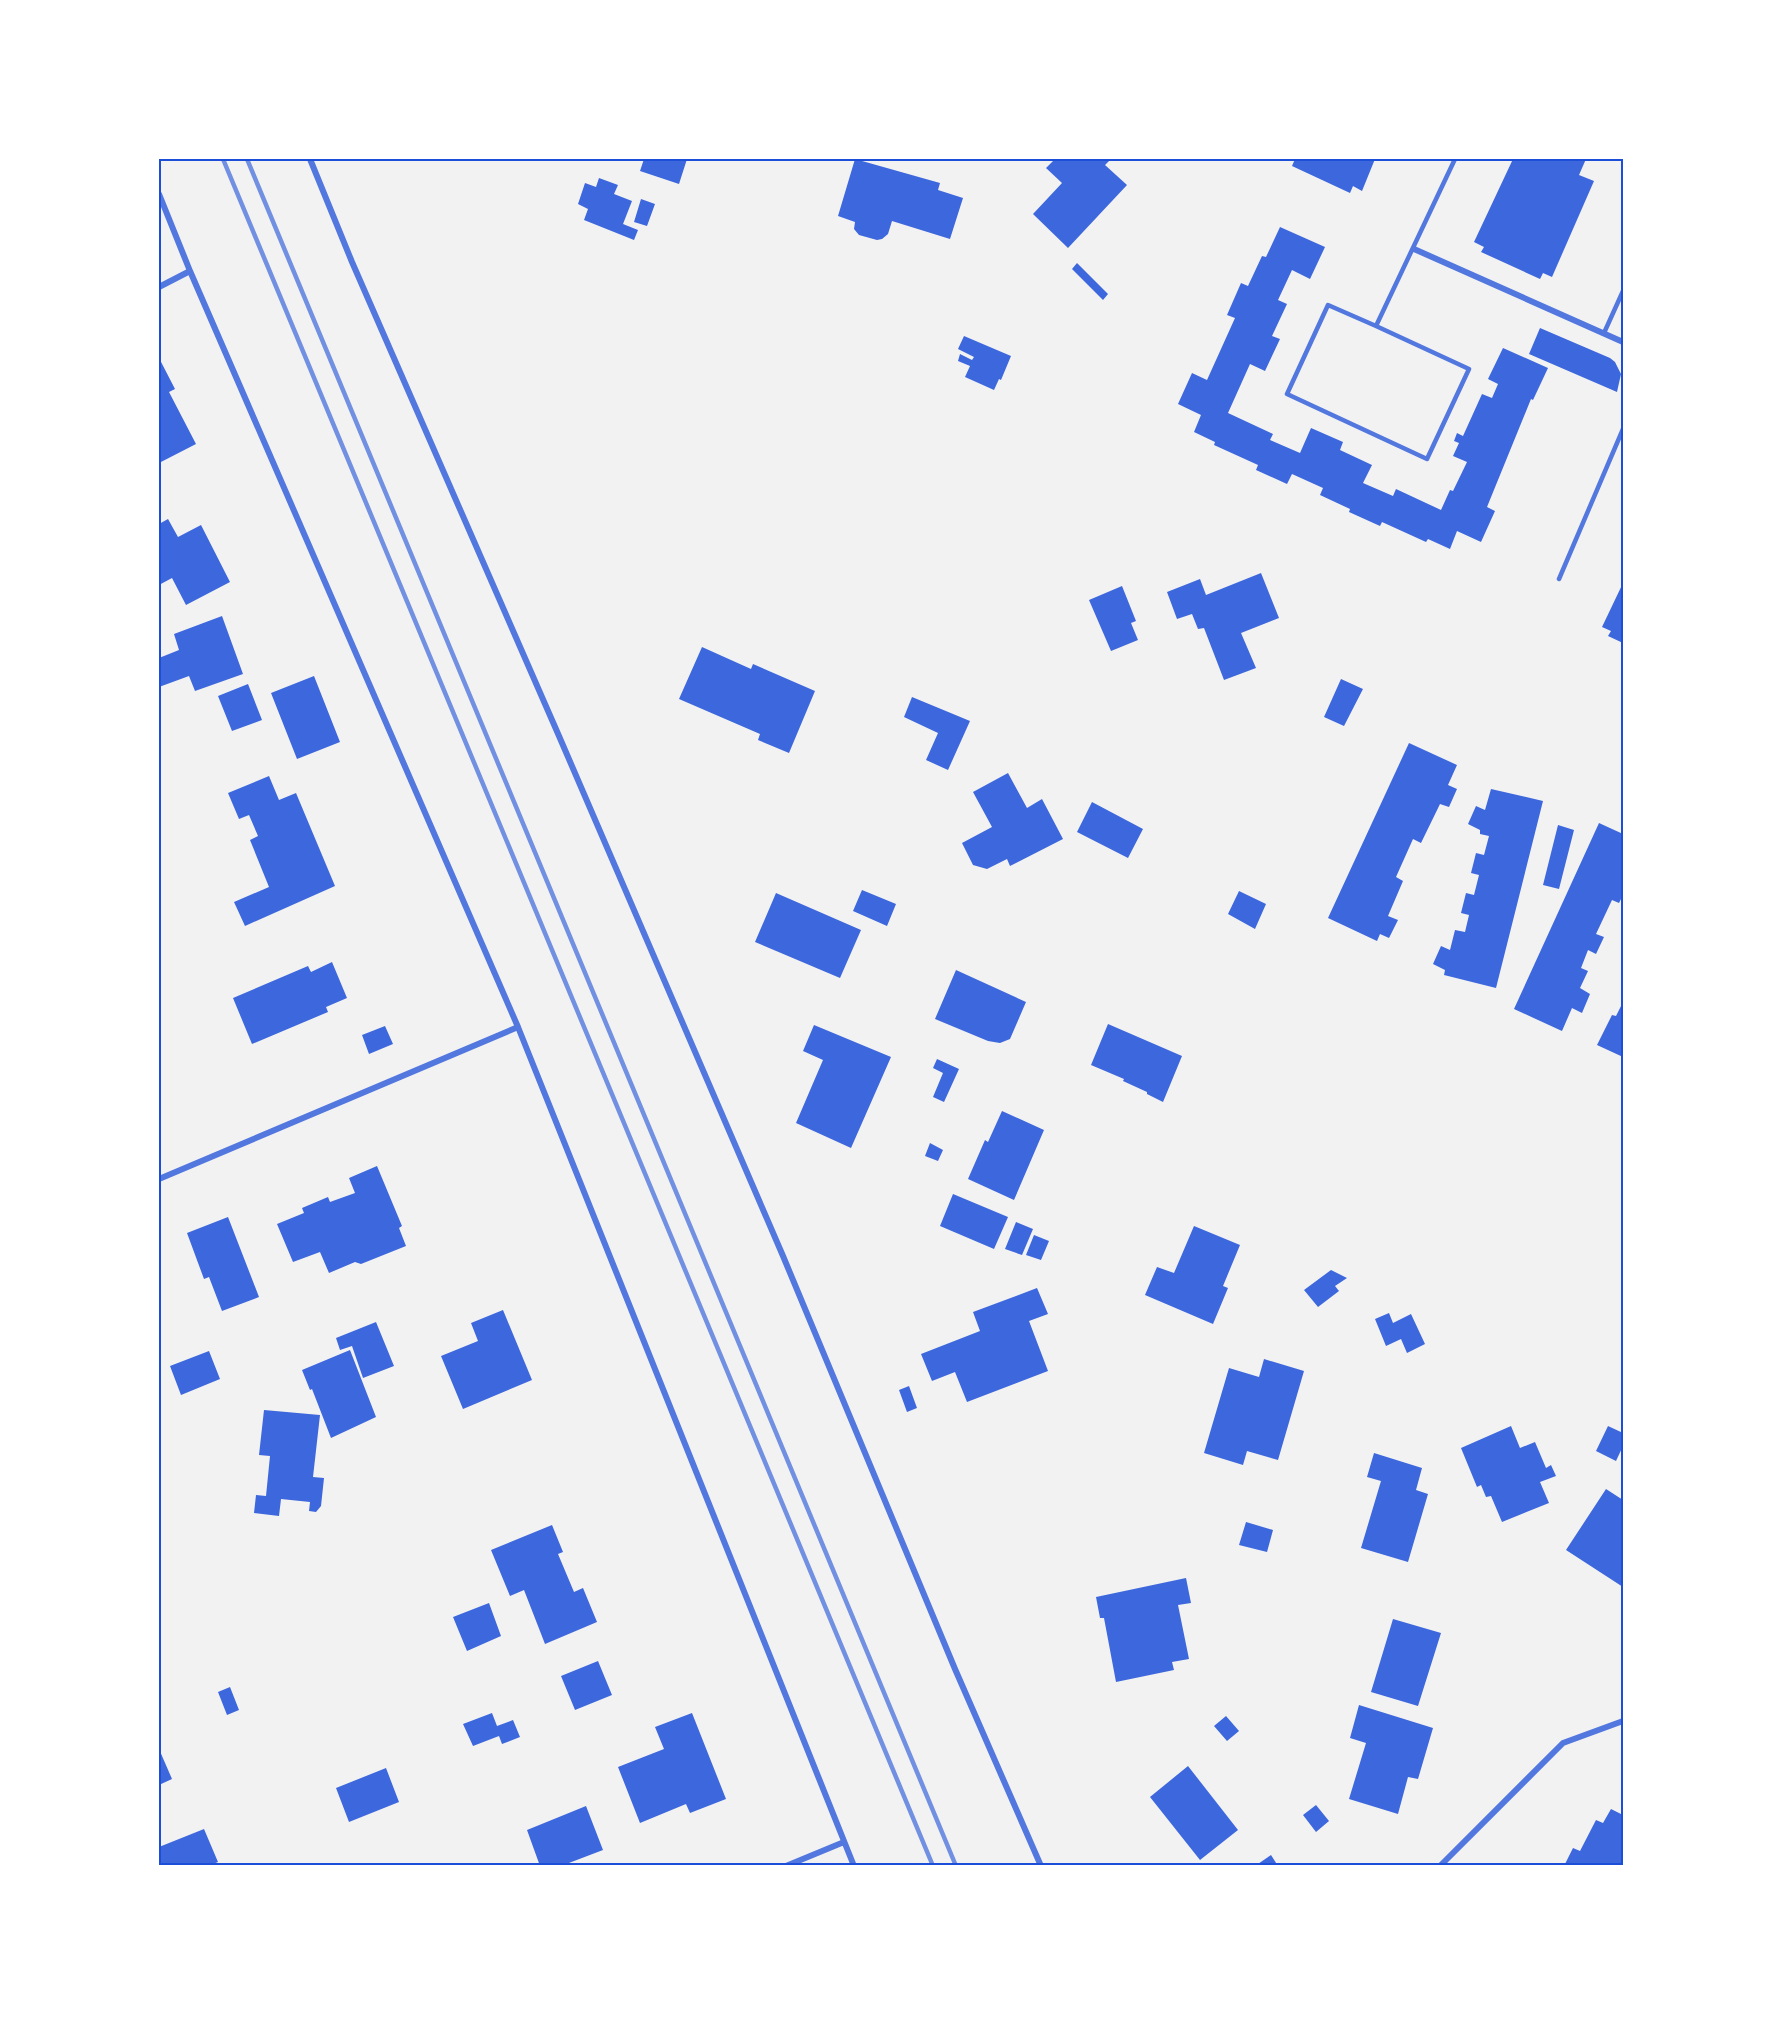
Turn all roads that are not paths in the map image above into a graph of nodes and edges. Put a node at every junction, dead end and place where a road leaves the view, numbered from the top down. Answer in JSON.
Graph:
{"nodes":[{"id":1,"x":310,"y":159,"type":"edge"},
{"id":2,"x":1455,"y":159,"type":"edge"},
{"id":3,"x":159,"y":194,"type":"edge"},
{"id":4,"x":1414,"y":249,"type":"junction"},
{"id":5,"x":190,"y":271,"type":"junction"},
{"id":6,"x":159,"y":287,"type":"edge"},
{"id":7,"x":1623,"y":291,"type":"edge"},
{"id":8,"x":1376,"y":326,"type":"junction"},
{"id":9,"x":1604,"y":333,"type":"junction"},
{"id":10,"x":1623,"y":342,"type":"edge"},
{"id":11,"x":1623,"y":429,"type":"edge"},
{"id":12,"x":1558,"y":579,"type":"dead end"},
{"id":13,"x":518,"y":1027,"type":"junction"},
{"id":14,"x":159,"y":1179,"type":"edge"},
{"id":15,"x":1623,"y":1721,"type":"edge"},
{"id":16,"x":844,"y":1842,"type":"junction"},
{"id":17,"x":786,"y":1866,"type":"edge"},
{"id":18,"x":854,"y":1866,"type":"edge"},
{"id":19,"x":1041,"y":1866,"type":"edge"},
{"id":20,"x":1440,"y":1866,"type":"edge"}],
"edges":[{"from":1,"to":19,"type":"street"},
{"from":2,"to":4,"type":"lane"},
{"from":3,"to":5,"type":"street"},
{"from":4,"to":8,"type":"lane"},
{"from":4,"to":9,"type":"street"},
{"from":5,"to":6,"type":"street"},
{"from":5,"to":13,"type":"street"},
{"from":7,"to":9,"type":"lane"},
{"from":8,"to":8,"type":"lane"},
{"from":9,"to":10,"type":"street"},
{"from":11,"to":12,"type":"lane"},
{"from":13,"to":14,"type":"street"},
{"from":13,"to":16,"type":"street"},
{"from":15,"to":20,"type":"street"},
{"from":16,"to":17,"type":"street"},
{"from":16,"to":18,"type":"street"}]}
